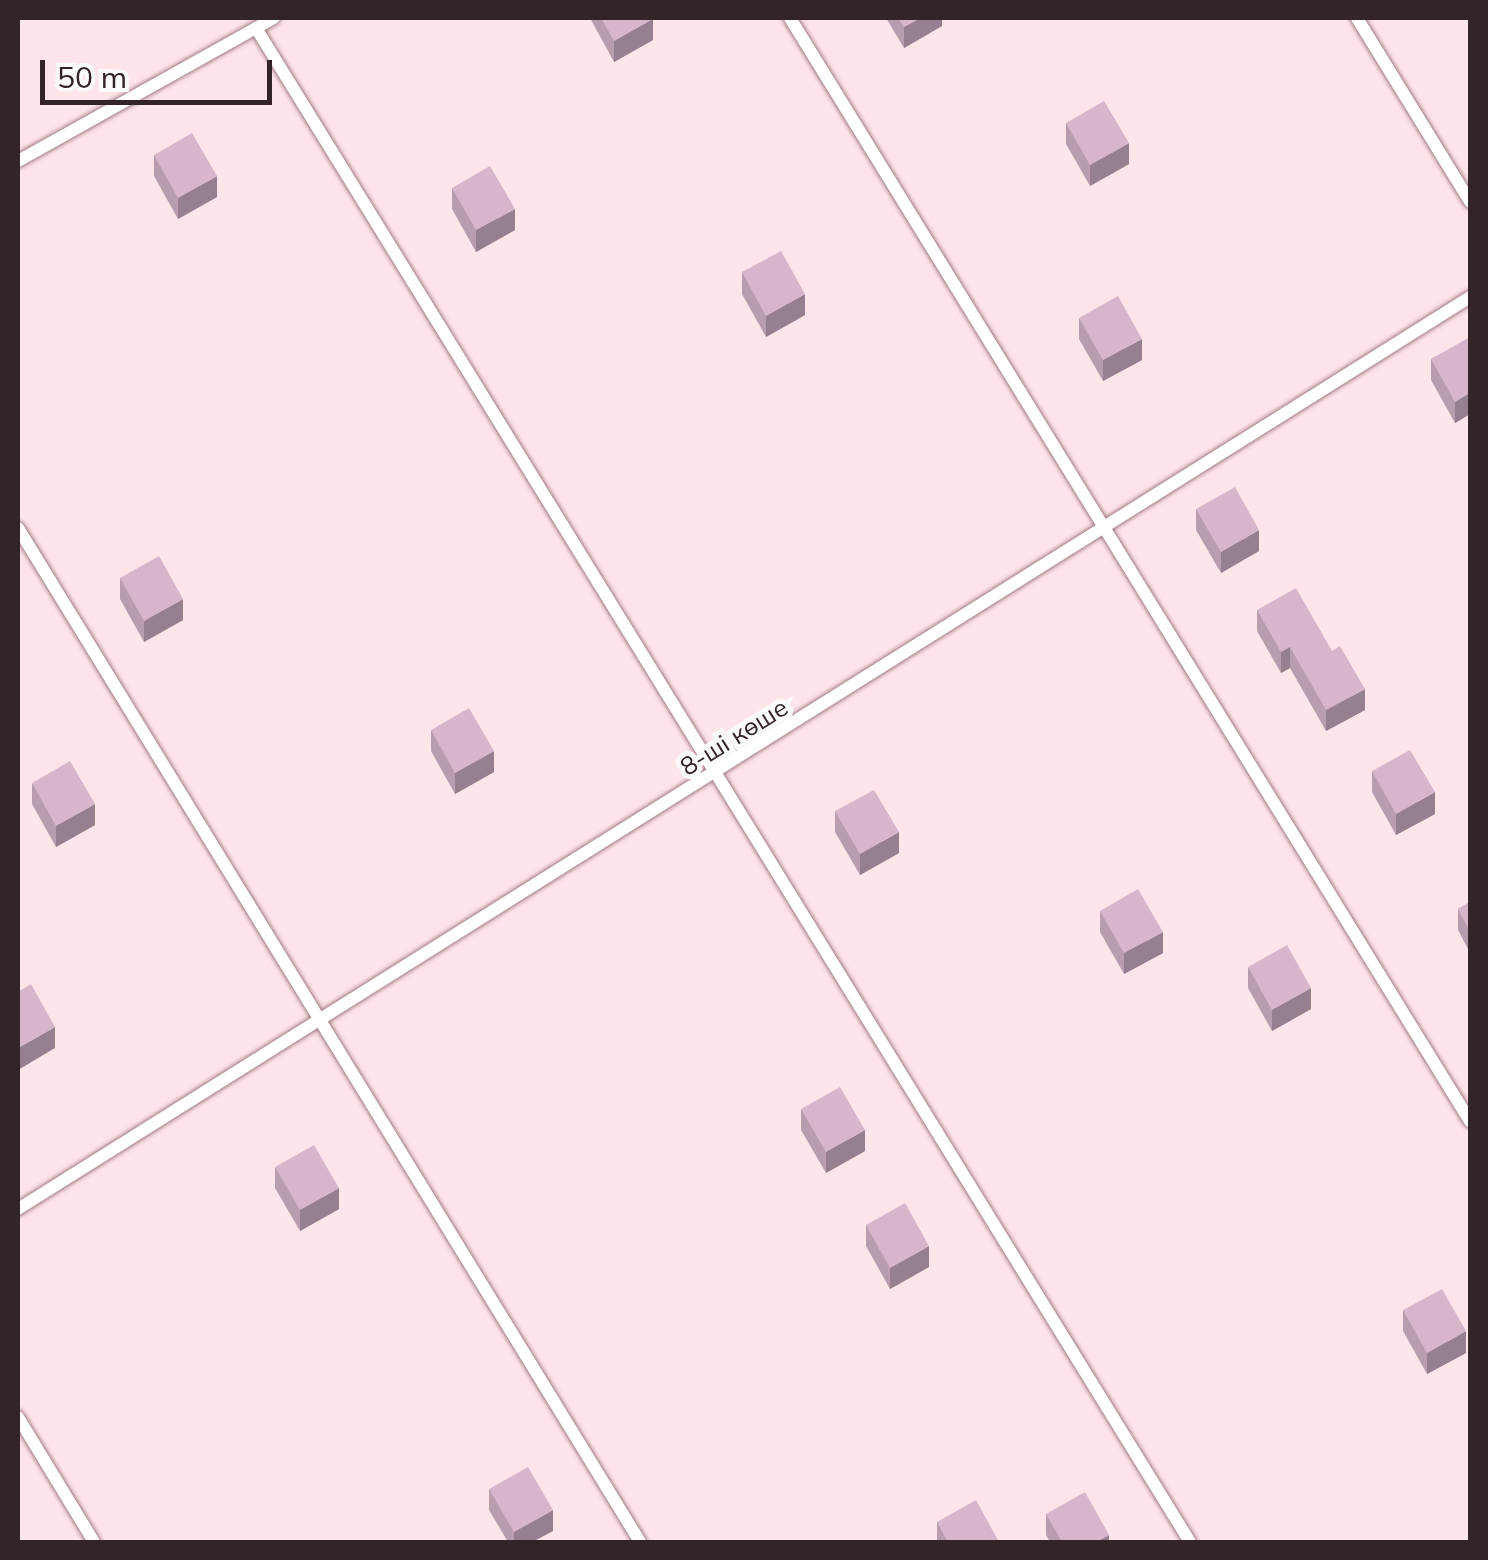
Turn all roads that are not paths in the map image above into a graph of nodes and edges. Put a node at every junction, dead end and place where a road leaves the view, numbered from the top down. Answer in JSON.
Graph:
{"nodes":[{"id":1,"x":274,"y":18,"type":"edge"},
{"id":2,"x":790,"y":18,"type":"edge"},
{"id":3,"x":1357,"y":18,"type":"edge"},
{"id":4,"x":256,"y":28,"type":"junction"},
{"id":5,"x":18,"y":161,"type":"edge"},
{"id":6,"x":1470,"y":202,"type":"edge"},
{"id":7,"x":1470,"y":297,"type":"edge"},
{"id":8,"x":18,"y":528,"type":"edge"},
{"id":9,"x":1106,"y":528,"type":"junction"},
{"id":10,"x":719,"y":774,"type":"junction"},
{"id":11,"x":323,"y":1019,"type":"junction"},
{"id":12,"x":1470,"y":1121,"type":"edge"},
{"id":13,"x":18,"y":1209,"type":"edge"},
{"id":14,"x":18,"y":1417,"type":"edge"},
{"id":15,"x":94,"y":1542,"type":"edge"},
{"id":16,"x":640,"y":1542,"type":"edge"},
{"id":17,"x":1190,"y":1542,"type":"edge"}],
"edges":[{"from":1,"to":4,"type":"lane"},
{"from":2,"to":9,"type":"lane"},
{"from":3,"to":6,"type":"lane"},
{"from":4,"to":5,"type":"lane"},
{"from":4,"to":10,"type":"lane"},
{"from":7,"to":9,"type":"lane","name":"8-ші көше"},
{"from":8,"to":11,"type":"lane"},
{"from":9,"to":10,"type":"lane","name":"8-ші көше"},
{"from":9,"to":12,"type":"lane"},
{"from":10,"to":11,"type":"lane","name":"8-ші көше"},
{"from":10,"to":17,"type":"lane"},
{"from":11,"to":13,"type":"lane","name":"8-ші көше"},
{"from":11,"to":16,"type":"lane"},
{"from":14,"to":15,"type":"lane"}]}
